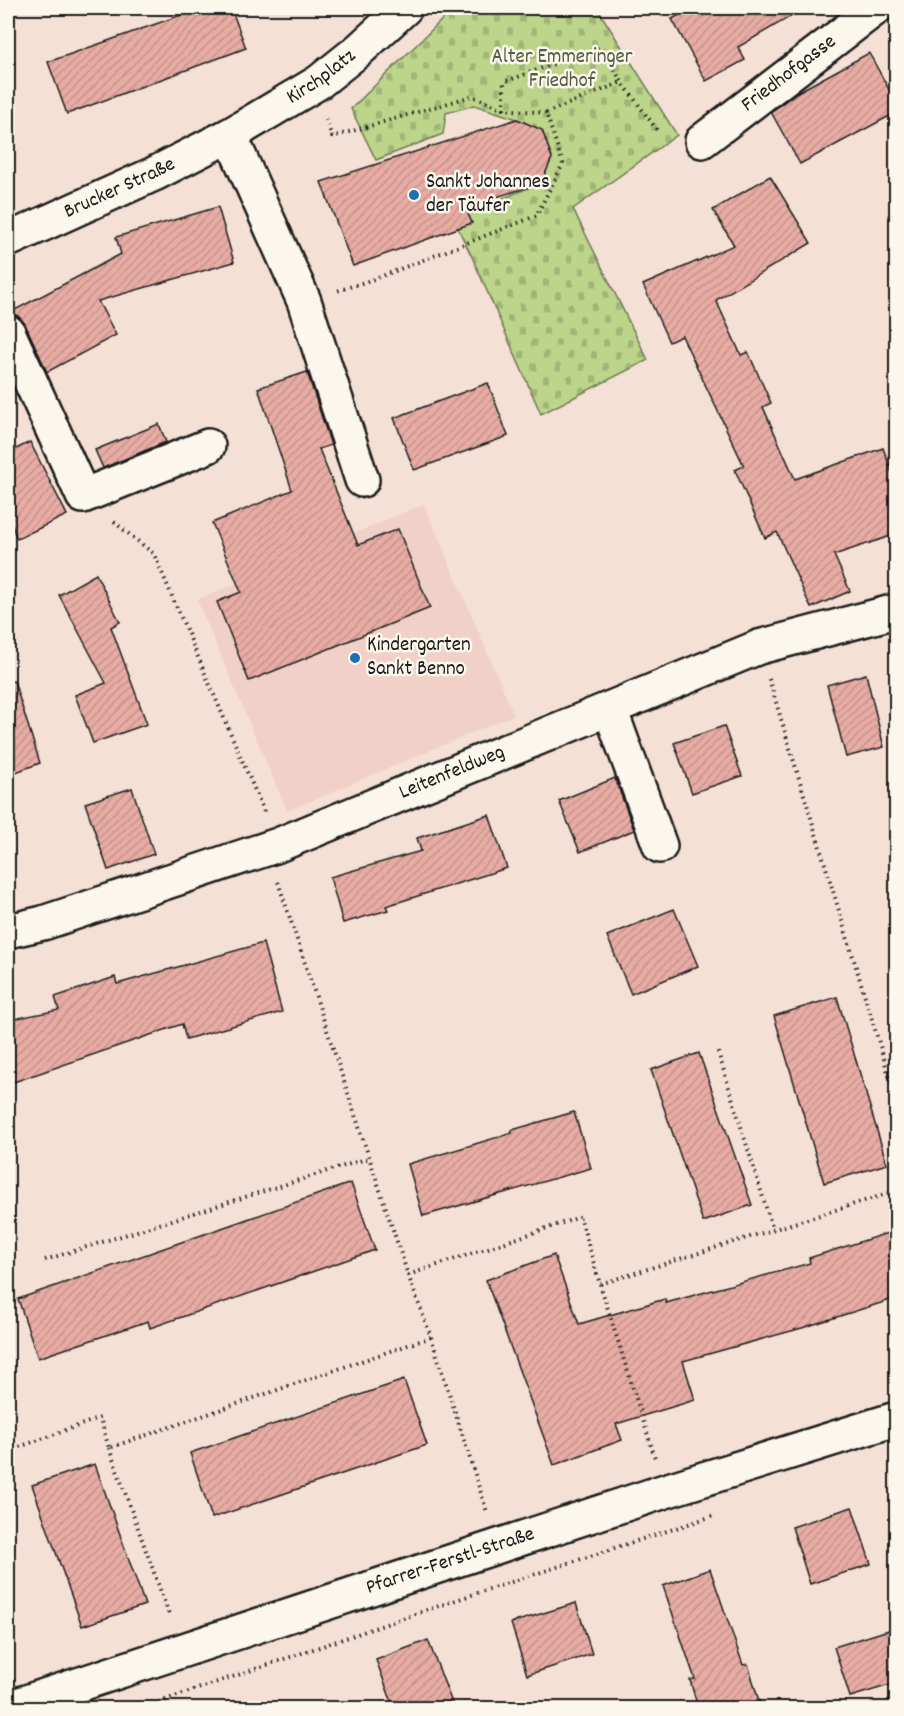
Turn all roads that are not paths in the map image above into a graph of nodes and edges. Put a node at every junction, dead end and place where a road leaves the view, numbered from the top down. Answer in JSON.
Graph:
{"nodes":[{"id":1,"x":405,"y":8,"type":"edge"},
{"id":2,"x":876,"y":8,"type":"edge"},
{"id":3,"x":230,"y":135,"type":"junction"},
{"id":4,"x":702,"y":141,"type":"dead end"},
{"id":5,"x":12,"y":228,"type":"edge"},
{"id":6,"x":8,"y":332,"type":"edge"},
{"id":7,"x":208,"y":446,"type":"dead end"},
{"id":8,"x":362,"y":480,"type":"dead end"},
{"id":9,"x":897,"y":611,"type":"edge"},
{"id":10,"x":610,"y":709,"type":"junction"},
{"id":11,"x":660,"y":846,"type":"dead end"},
{"id":12,"x":8,"y":931,"type":"edge"},
{"id":13,"x":897,"y":1419,"type":"edge"},
{"id":14,"x":8,"y":1708,"type":"edge"}],
"edges":[{"from":1,"to":3,"type":"street","name":"Kirchplatz"},
{"from":2,"to":4,"type":"street","name":"Friedhofgasse"},
{"from":3,"to":5,"type":"street","name":"Brucker Straße"},
{"from":3,"to":8,"type":"street"},
{"from":6,"to":7,"type":"street"},
{"from":9,"to":10,"type":"street","name":"Leitenfeldweg"},
{"from":10,"to":11,"type":"street"},
{"from":10,"to":12,"type":"street","name":"Leitenfeldweg"},
{"from":13,"to":14,"type":"street","name":"Pfarrer-Ferstl-Straße"}]}
